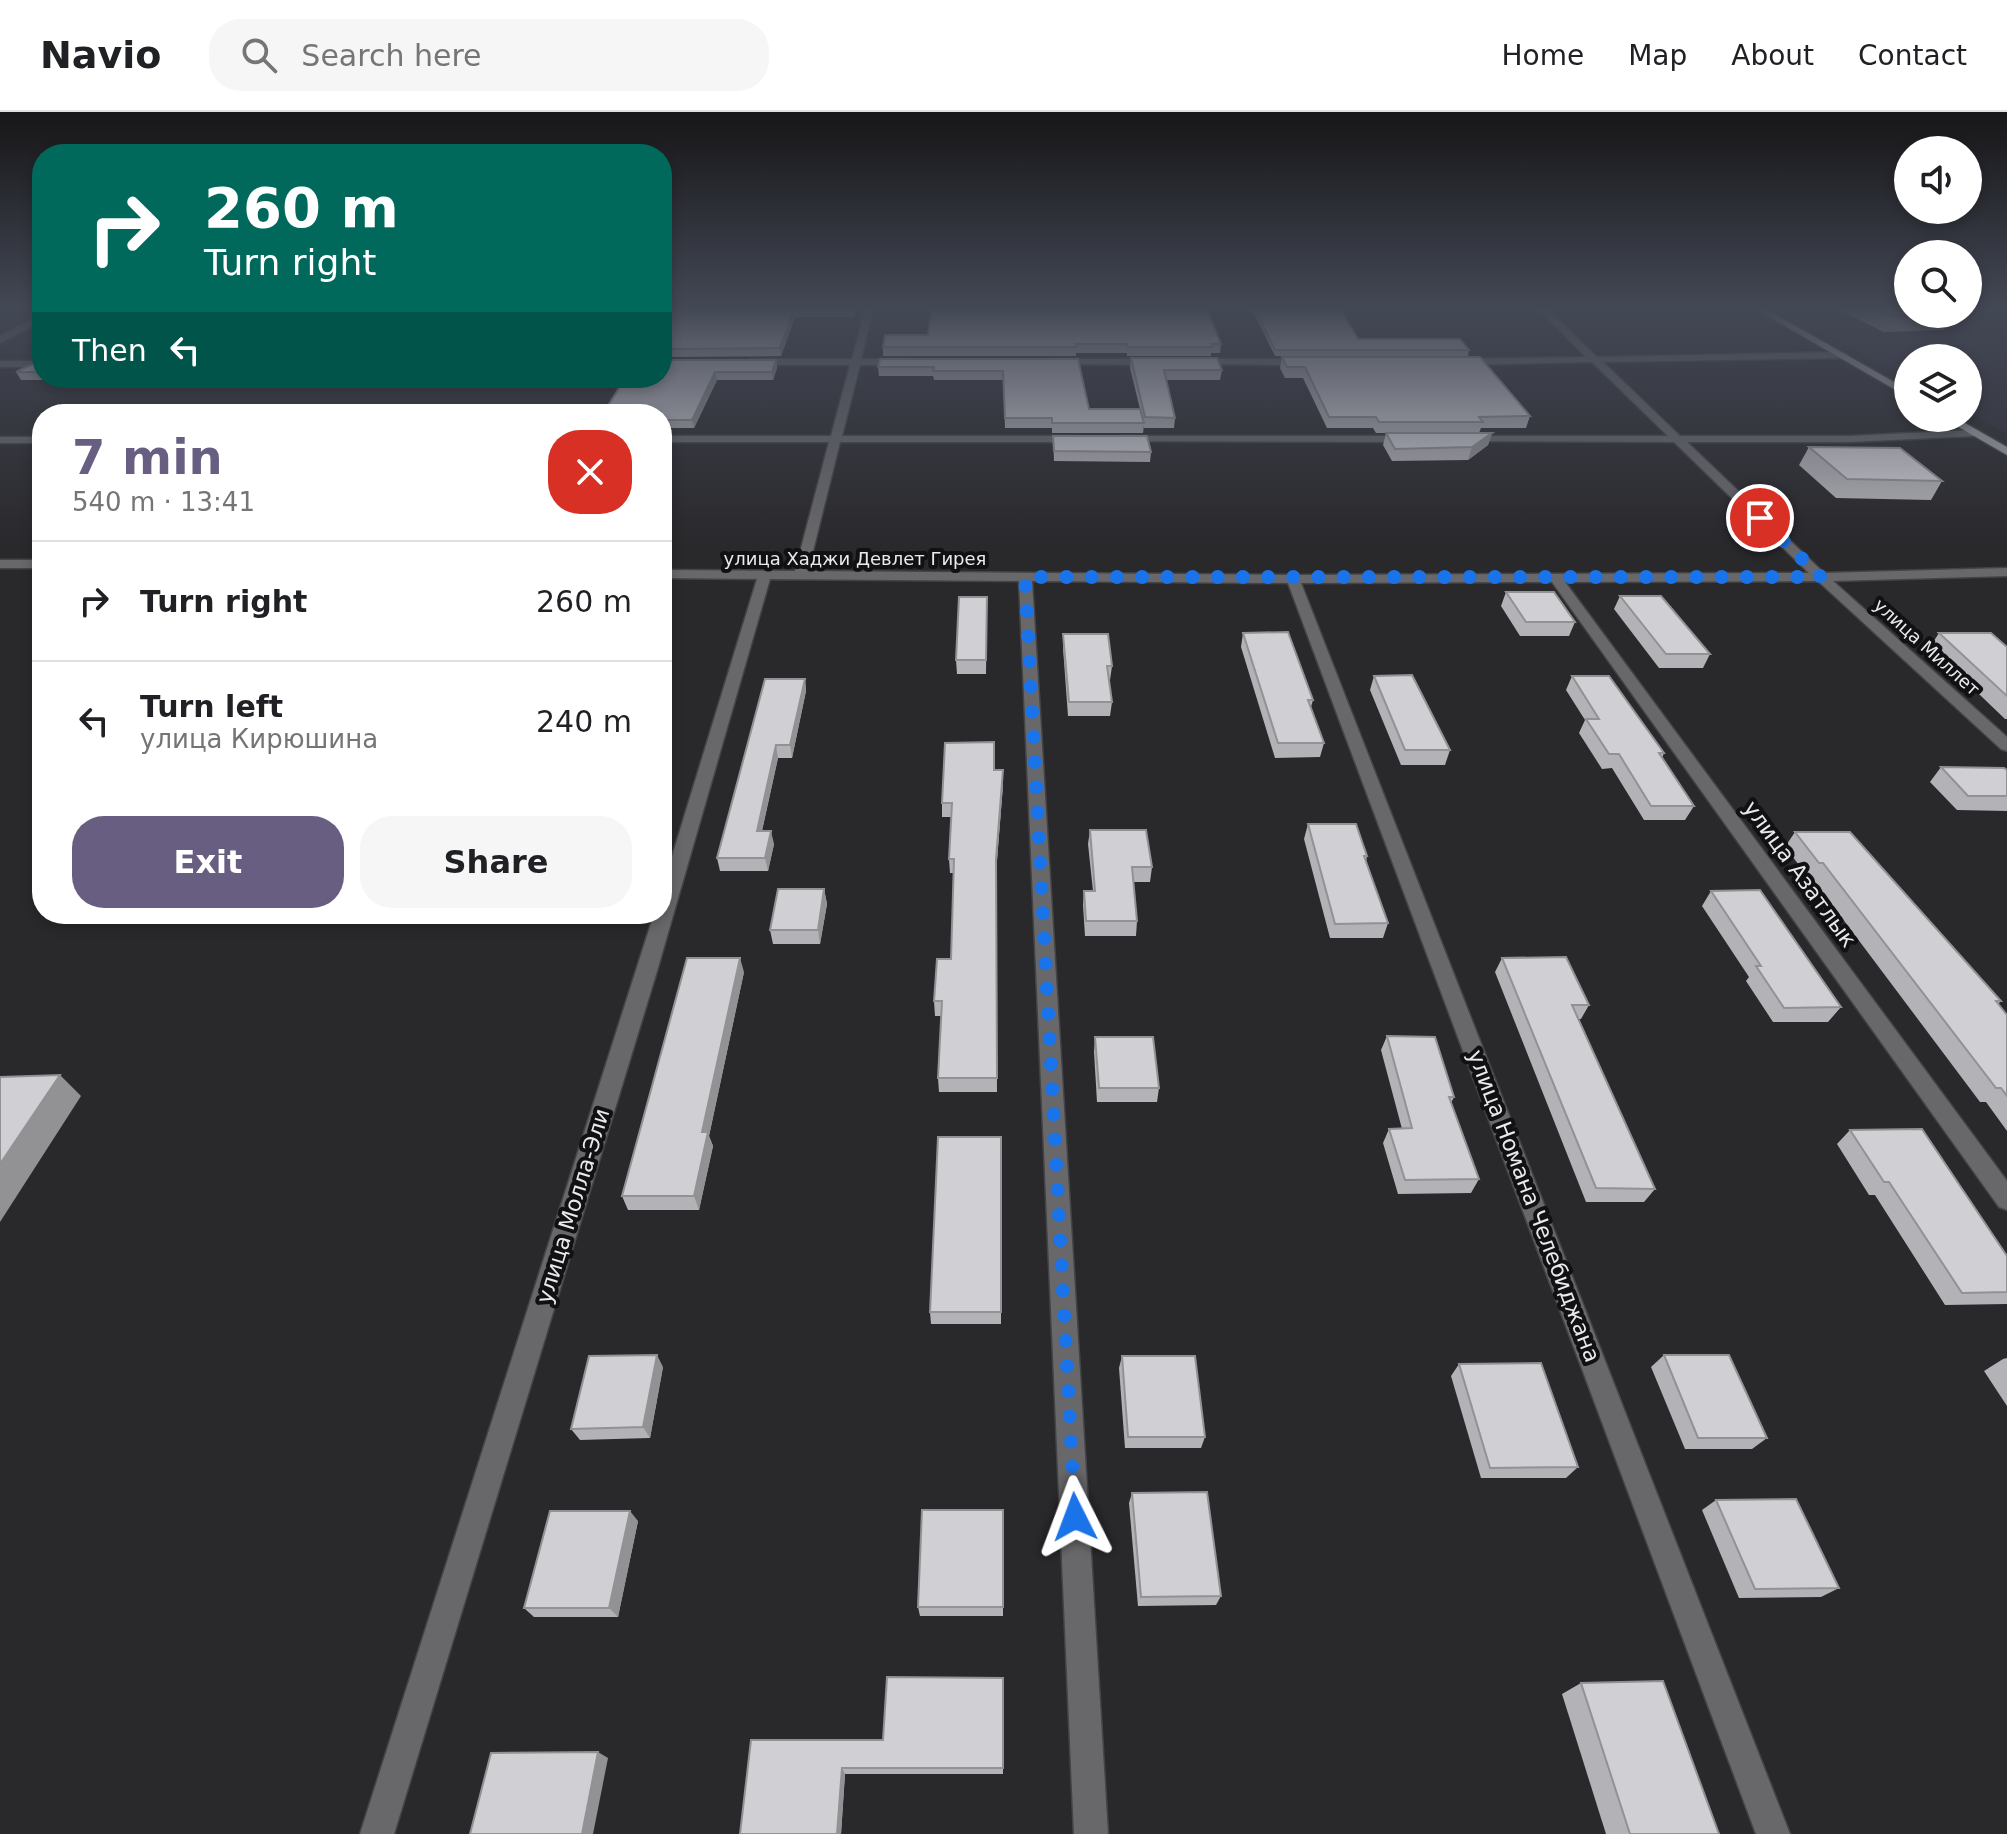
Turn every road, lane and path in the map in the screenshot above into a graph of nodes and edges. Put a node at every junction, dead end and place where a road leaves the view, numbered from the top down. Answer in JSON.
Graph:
{"nodes":[{"id":1,"x":851,"y":387,"type":"edge"},
{"id":2,"x":1624,"y":387,"type":"edge"},
{"id":3,"x":1974,"y":433,"type":"joint"},
{"id":4,"x":1679,"y":438,"type":"junction"},
{"id":5,"x":672,"y":439,"type":"edge"},
{"id":6,"x":838,"y":439,"type":"junction"},
{"id":7,"x":1092,"y":439,"type":"edge"},
{"id":8,"x":1108,"y":439,"type":"edge"},
{"id":9,"x":1425,"y":439,"type":"edge"},
{"id":10,"x":1457,"y":439,"type":"edge"},
{"id":11,"x":0,"y":440,"type":"edge"},
{"id":12,"x":32,"y":440,"type":"edge"},
{"id":13,"x":2004,"y":449,"type":"edge"},
{"id":14,"x":0,"y":564,"type":"edge"},
{"id":15,"x":32,"y":564,"type":"edge"},
{"id":16,"x":2007,"y":572,"type":"edge"},
{"id":17,"x":672,"y":574,"type":"edge"},
{"id":18,"x":764,"y":576,"type":"junction"},
{"id":19,"x":800,"y":577,"type":"junction"},
{"id":20,"x":1025,"y":577,"type":"junction"},
{"id":21,"x":1555,"y":577,"type":"junction"},
{"id":22,"x":1821,"y":577,"type":"junction"},
{"id":23,"x":1293,"y":579,"type":"junction"},
{"id":24,"x":2007,"y":746,"type":"edge"},
{"id":25,"x":672,"y":887,"type":"edge"},
{"id":26,"x":661,"y":924,"type":"edge"},
{"id":27,"x":2007,"y":1200,"type":"edge"},
{"id":28,"x":377,"y":1834,"type":"edge"},
{"id":29,"x":1091,"y":1834,"type":"edge"},
{"id":30,"x":1773,"y":1834,"type":"edge"}],
"edges":[{"from":1,"to":6,"type":"street"},
{"from":2,"to":4,"type":"street","name":"улица Миллет"},
{"from":3,"to":4,"type":"street"},
{"from":3,"to":13,"type":"main road"},
{"from":4,"to":10,"type":"street"},
{"from":4,"to":22,"type":"street","name":"улица Миллет"},
{"from":5,"to":6,"type":"street"},
{"from":6,"to":7,"type":"street"},
{"from":6,"to":19,"type":"street"},
{"from":8,"to":9,"type":"street"},
{"from":11,"to":12,"type":"street"},
{"from":14,"to":15,"type":"street"},
{"from":16,"to":22,"type":"street","name":"улица Хаджи Девлет Гирея"},
{"from":17,"to":18,"type":"street","name":"улица Хаджи Девлет Гирея"},
{"from":18,"to":19,"type":"street","name":"улица Хаджи Девлет Гирея"},
{"from":18,"to":25,"type":"street","name":"улица Молла-Эли"},
{"from":19,"to":20,"type":"street","name":"улица Хаджи Девлет Гирея"},
{"from":20,"to":23,"type":"street","name":"улица Хаджи Девлет Гирея"},
{"from":20,"to":29,"type":"street"},
{"from":21,"to":22,"type":"street","name":"улица Хаджи Девлет Гирея"},
{"from":21,"to":23,"type":"street","name":"улица Хаджи Девлет Гирея"},
{"from":21,"to":27,"type":"street","name":"улица Азатлык"},
{"from":22,"to":24,"type":"street","name":"улица Миллет"},
{"from":23,"to":30,"type":"street","name":"улица Номана Челебиджана"},
{"from":26,"to":28,"type":"street","name":"улица Молла-Эли"}]}
